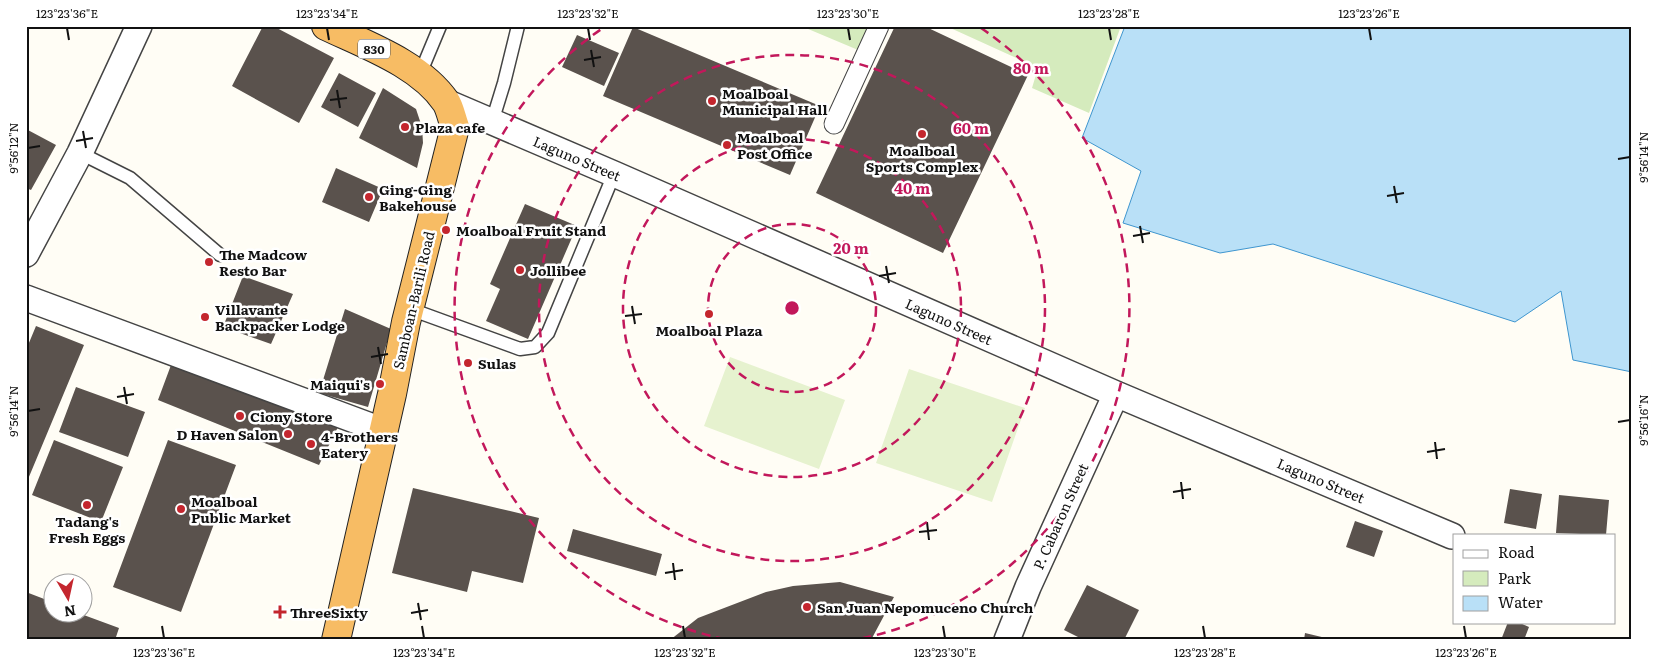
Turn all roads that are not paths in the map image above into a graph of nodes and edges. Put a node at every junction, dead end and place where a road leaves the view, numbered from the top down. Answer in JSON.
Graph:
{"nodes":[{"id":1,"x":139,"y":26,"type":"edge"},
{"id":2,"x":326,"y":26,"type":"edge"},
{"id":3,"x":440,"y":26,"type":"edge"},
{"id":4,"x":518,"y":26,"type":"edge"},
{"id":5,"x":879,"y":26,"type":"edge"},
{"id":6,"x":420,"y":74,"type":"junction"},
{"id":7,"x":446,"y":102,"type":"junction"},
{"id":8,"x":492,"y":122,"type":"junction"},
{"id":9,"x":834,"y":124,"type":"dead end"},
{"id":10,"x":80,"y":153,"type":"junction"},
{"id":11,"x":614,"y":174,"type":"junction"},
{"id":12,"x":26,"y":254,"type":"edge"},
{"id":13,"x":220,"y":255,"type":"dead end"},
{"id":14,"x":26,"y":298,"type":"edge"},
{"id":15,"x":410,"y":309,"type":"junction"},
{"id":16,"x":1116,"y":394,"type":"junction"},
{"id":17,"x":384,"y":431,"type":"junction"},
{"id":18,"x":1452,"y":536,"type":"dead end"},
{"id":19,"x":336,"y":640,"type":"edge"},
{"id":20,"x":1007,"y":640,"type":"edge"}],
"edges":[{"from":1,"to":10,"type":"street"},
{"from":2,"to":6,"type":"highway","name":"Samboan-Barili Road","number":"830"},
{"from":3,"to":6,"type":"lane"},
{"from":4,"to":8,"type":"lane"},
{"from":5,"to":9,"type":"street"},
{"from":6,"to":7,"type":"highway","name":"Samboan-Barili Road","number":"830"},
{"from":7,"to":8,"type":"street","name":"Laguno Street"},
{"from":7,"to":15,"type":"highway","name":"Samboan-Barili Road","number":"830"},
{"from":8,"to":11,"type":"street","name":"Laguno Street"},
{"from":10,"to":12,"type":"street"},
{"from":10,"to":13,"type":"lane"},
{"from":11,"to":15,"type":"lane"},
{"from":11,"to":16,"type":"street","name":"Laguno Street"},
{"from":14,"to":17,"type":"street"},
{"from":15,"to":17,"type":"highway","name":"Samboan-Barili Road","number":"830"},
{"from":16,"to":18,"type":"street","name":"Laguno Street"},
{"from":16,"to":20,"type":"street","name":"P. Cabaron Street"},
{"from":17,"to":19,"type":"highway","name":"Samboan-Barili Road","number":"830"}]}
